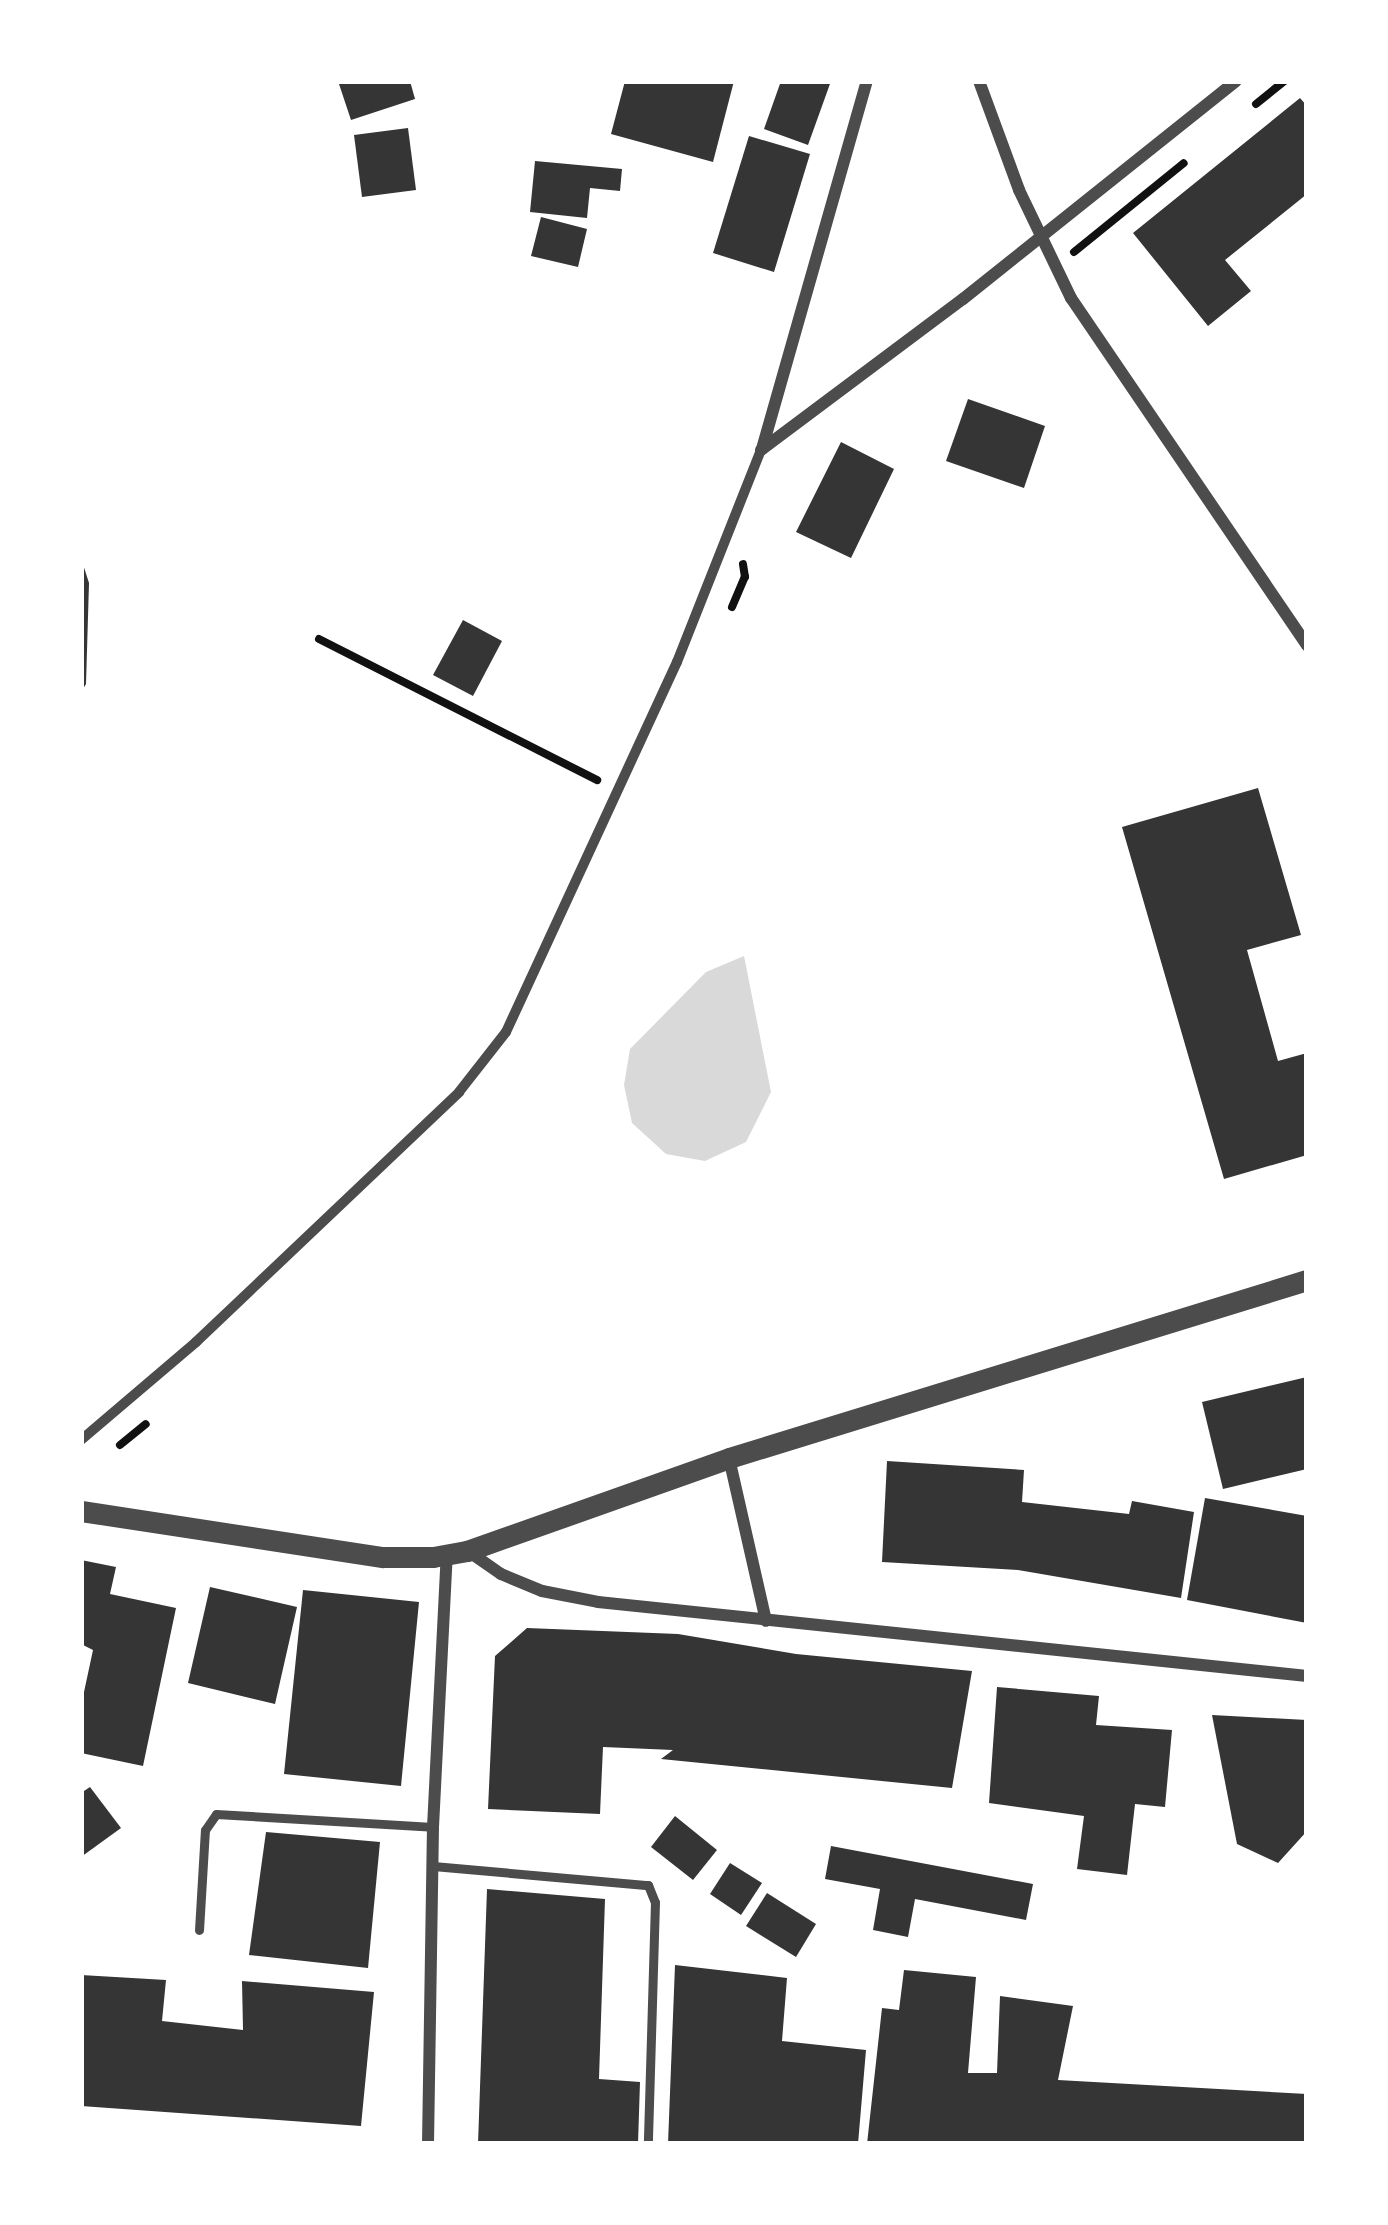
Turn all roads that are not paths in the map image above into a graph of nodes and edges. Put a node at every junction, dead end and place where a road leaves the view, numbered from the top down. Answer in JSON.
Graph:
{"nodes":[{"id":1,"x":867,"y":81,"type":"edge"},
{"id":2,"x":979,"y":81,"type":"edge"},
{"id":3,"x":1236,"y":81,"type":"edge"},
{"id":4,"x":1040,"y":238,"type":"junction"},
{"id":5,"x":761,"y":450,"type":"junction"},
{"id":6,"x":1307,"y":645,"type":"edge"},
{"id":7,"x":1307,"y":1280,"type":"edge"},
{"id":8,"x":81,"y":1440,"type":"edge"},
{"id":9,"x":729,"y":1459,"type":"junction"},
{"id":10,"x":81,"y":1511,"type":"edge"},
{"id":11,"x":457,"y":1553,"type":"junction"},
{"id":12,"x":766,"y":1621,"type":"junction"},
{"id":13,"x":1307,"y":1676,"type":"edge"},
{"id":14,"x":433,"y":1827,"type":"junction"},
{"id":15,"x":433,"y":1866,"type":"junction"},
{"id":16,"x":200,"y":1930,"type":"dead end"},
{"id":17,"x":428,"y":2144,"type":"edge"},
{"id":18,"x":649,"y":2144,"type":"edge"}],
"edges":[{"from":1,"to":5,"type":"street"},
{"from":2,"to":4,"type":"street"},
{"from":3,"to":4,"type":"street"},
{"from":4,"to":5,"type":"street"},
{"from":4,"to":6,"type":"street"},
{"from":5,"to":8,"type":"street"},
{"from":7,"to":9,"type":"street"},
{"from":9,"to":11,"type":"street"},
{"from":9,"to":12,"type":"street"},
{"from":10,"to":11,"type":"street"},
{"from":11,"to":12,"type":"street"},
{"from":11,"to":14,"type":"street"},
{"from":12,"to":13,"type":"street"},
{"from":14,"to":15,"type":"street"},
{"from":14,"to":16,"type":"lane"},
{"from":15,"to":17,"type":"street"},
{"from":15,"to":18,"type":"lane"}]}
